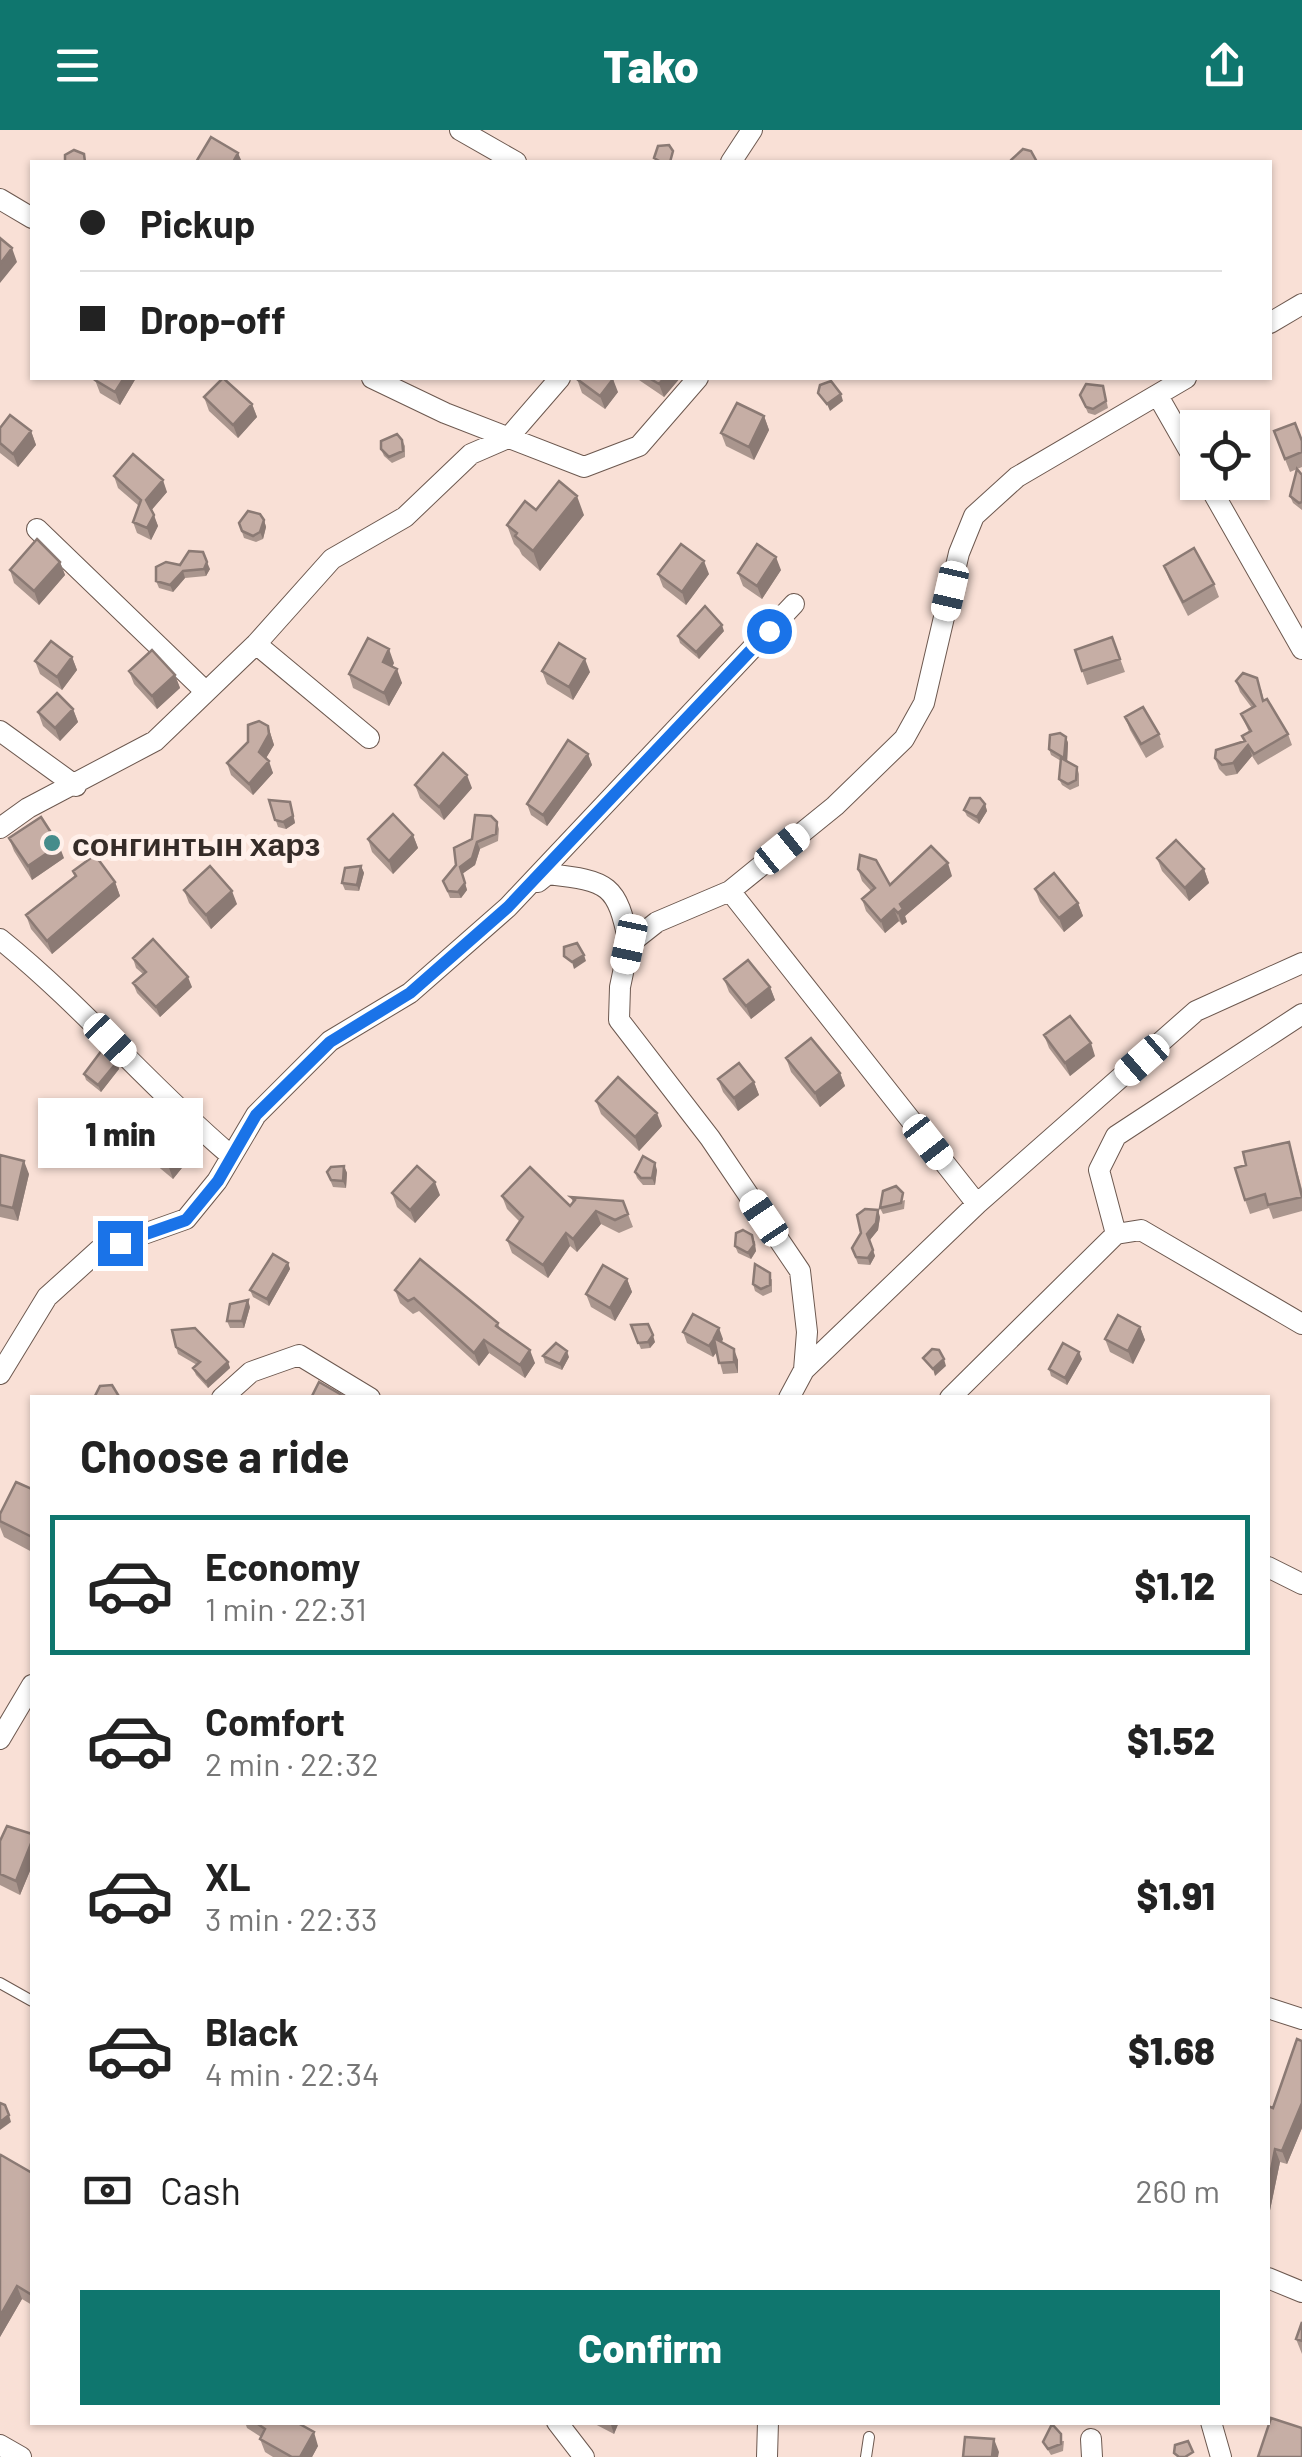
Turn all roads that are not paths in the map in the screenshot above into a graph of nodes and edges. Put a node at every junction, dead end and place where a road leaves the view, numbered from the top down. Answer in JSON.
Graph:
{"nodes":[{"id":1,"x":460,"y":130,"type":"edge"},
{"id":2,"x":752,"y":130,"type":"edge"},
{"id":3,"x":512,"y":160,"type":"edge"},
{"id":4,"x":732,"y":160,"type":"edge"},
{"id":5,"x":0,"y":200,"type":"edge"},
{"id":6,"x":30,"y":217,"type":"edge"},
{"id":7,"x":1302,"y":304,"type":"edge"},
{"id":8,"x":1272,"y":322,"type":"edge"},
{"id":9,"x":377,"y":380,"type":"edge"},
{"id":10,"x":558,"y":380,"type":"edge"},
{"id":11,"x":696,"y":380,"type":"edge"},
{"id":12,"x":1183,"y":380,"type":"edge"},
{"id":13,"x":1158,"y":396,"type":"junction"},
{"id":14,"x":1180,"y":434,"type":"edge"},
{"id":15,"x":508,"y":438,"type":"junction"},
{"id":16,"x":1217,"y":500,"type":"edge"},
{"id":17,"x":37,"y":529,"type":"dead end"},
{"id":18,"x":794,"y":604,"type":"dead end"},
{"id":19,"x":256,"y":644,"type":"junction"},
{"id":20,"x":1302,"y":650,"type":"edge"},
{"id":21,"x":204,"y":690,"type":"junction"},
{"id":22,"x":0,"y":731,"type":"edge"},
{"id":23,"x":370,"y":738,"type":"dead end"},
{"id":24,"x":76,"y":786,"type":"junction"},
{"id":25,"x":0,"y":828,"type":"edge"},
{"id":26,"x":730,"y":891,"type":"junction"},
{"id":27,"x":508,"y":907,"type":"junction"},
{"id":28,"x":0,"y":939,"type":"edge"},
{"id":29,"x":629,"y":944,"type":"junction"},
{"id":30,"x":1302,"y":963,"type":"edge"},
{"id":31,"x":1302,"y":1014,"type":"edge"},
{"id":32,"x":229,"y":1154,"type":"junction"},
{"id":33,"x":977,"y":1204,"type":"junction"},
{"id":34,"x":1116,"y":1234,"type":"junction"},
{"id":35,"x":1302,"y":1324,"type":"edge"},
{"id":36,"x":804,"y":1370,"type":"junction"},
{"id":37,"x":0,"y":1374,"type":"edge"},
{"id":38,"x":225,"y":1395,"type":"edge"},
{"id":39,"x":365,"y":1395,"type":"edge"},
{"id":40,"x":792,"y":1395,"type":"edge"},
{"id":41,"x":953,"y":1395,"type":"edge"},
{"id":42,"x":1270,"y":1568,"type":"edge"},
{"id":43,"x":1302,"y":1584,"type":"edge"},
{"id":44,"x":30,"y":1688,"type":"edge"},
{"id":45,"x":8,"y":1717,"type":"edge"},
{"id":46,"x":0,"y":1739,"type":"edge"},
{"id":47,"x":0,"y":1983,"type":"edge"},
{"id":48,"x":30,"y":2000,"type":"edge"},
{"id":49,"x":1270,"y":2009,"type":"edge"},
{"id":50,"x":1302,"y":2018,"type":"edge"},
{"id":51,"x":1270,"y":2279,"type":"edge"},
{"id":52,"x":1302,"y":2292,"type":"edge"},
{"id":53,"x":559,"y":2425,"type":"edge"},
{"id":54,"x":768,"y":2425,"type":"edge"},
{"id":55,"x":1212,"y":2425,"type":"edge"},
{"id":56,"x":869,"y":2437,"type":"dead end"},
{"id":57,"x":0,"y":2445,"type":"edge"},
{"id":58,"x":21,"y":2457,"type":"edge"},
{"id":59,"x":584,"y":2457,"type":"edge"},
{"id":60,"x":768,"y":2457,"type":"edge"},
{"id":61,"x":866,"y":2457,"type":"edge"},
{"id":62,"x":1221,"y":2457,"type":"edge"}],
"edges":[{"from":1,"to":3,"type":"street"},
{"from":2,"to":4,"type":"street"},
{"from":5,"to":6,"type":"street"},
{"from":7,"to":8,"type":"street"},
{"from":9,"to":15,"type":"street"},
{"from":10,"to":15,"type":"street"},
{"from":11,"to":15,"type":"street"},
{"from":12,"to":13,"type":"street"},
{"from":13,"to":14,"type":"street"},
{"from":13,"to":26,"type":"street"},
{"from":15,"to":19,"type":"street"},
{"from":16,"to":20,"type":"street"},
{"from":17,"to":21,"type":"street"},
{"from":18,"to":27,"type":"street"},
{"from":19,"to":21,"type":"street"},
{"from":19,"to":23,"type":"street"},
{"from":21,"to":24,"type":"street"},
{"from":22,"to":24,"type":"street"},
{"from":24,"to":25,"type":"street"},
{"from":26,"to":29,"type":"street"},
{"from":26,"to":33,"type":"street"},
{"from":27,"to":29,"type":"street"},
{"from":27,"to":32,"type":"street"},
{"from":28,"to":32,"type":"street"},
{"from":29,"to":36,"type":"street"},
{"from":30,"to":33,"type":"street"},
{"from":31,"to":34,"type":"street"},
{"from":32,"to":37,"type":"street"},
{"from":33,"to":36,"type":"street"},
{"from":34,"to":35,"type":"street"},
{"from":34,"to":41,"type":"street"},
{"from":36,"to":40,"type":"street"},
{"from":38,"to":39,"type":"street"},
{"from":42,"to":43,"type":"street"},
{"from":44,"to":45,"type":"street"},
{"from":45,"to":46,"type":"street"},
{"from":47,"to":48,"type":"lane"},
{"from":49,"to":50,"type":"street"},
{"from":51,"to":52,"type":"street"},
{"from":53,"to":59,"type":"street"},
{"from":54,"to":60,"type":"street"},
{"from":55,"to":62,"type":"street"},
{"from":56,"to":61,"type":"lane"},
{"from":57,"to":58,"type":"street"}]}
